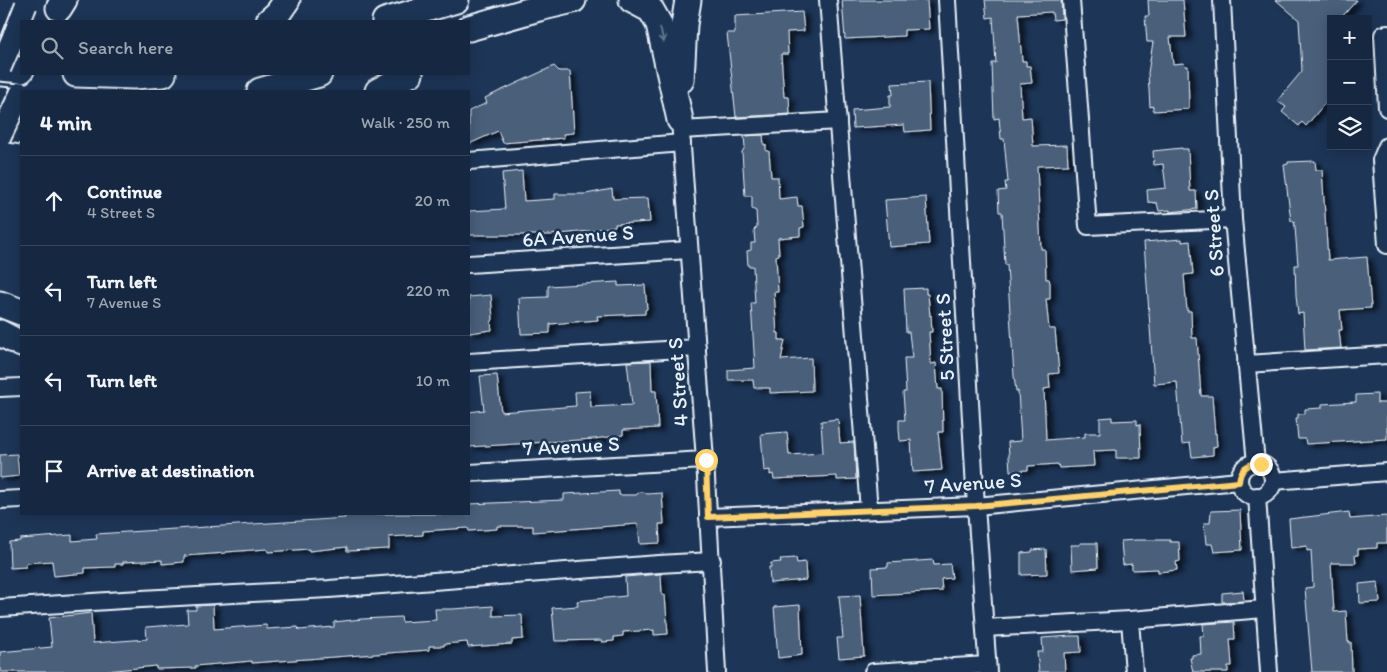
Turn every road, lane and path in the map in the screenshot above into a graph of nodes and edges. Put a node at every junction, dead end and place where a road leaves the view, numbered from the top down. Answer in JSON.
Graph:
{"nodes":[{"id":1,"x":287,"y":0,"type":"edge"},
{"id":2,"x":456,"y":0,"type":"edge"},
{"id":3,"x":573,"y":0,"type":"edge"},
{"id":4,"x":632,"y":0,"type":"edge"},
{"id":5,"x":688,"y":0,"type":"edge"},
{"id":6,"x":828,"y":0,"type":"edge"},
{"id":7,"x":947,"y":0,"type":"edge"},
{"id":8,"x":1071,"y":0,"type":"edge"},
{"id":9,"x":1222,"y":0,"type":"edge"},
{"id":10,"x":26,"y":5,"type":"dead end"},
{"id":11,"x":539,"y":8,"type":"junction"},
{"id":12,"x":20,"y":20,"type":"edge"},
{"id":13,"x":20,"y":20,"type":"edge"},
{"id":14,"x":270,"y":20,"type":"edge"},
{"id":15,"x":388,"y":20,"type":"edge"},
{"id":16,"x":470,"y":28,"type":"edge"},
{"id":17,"x":1387,"y":34,"type":"edge"},
{"id":18,"x":470,"y":43,"type":"edge"},
{"id":19,"x":0,"y":49,"type":"edge"},
{"id":20,"x":20,"y":51,"type":"edge"},
{"id":21,"x":0,"y":68,"type":"edge"},
{"id":22,"x":20,"y":70,"type":"edge"},
{"id":23,"x":105,"y":75,"type":"edge"},
{"id":24,"x":148,"y":75,"type":"edge"},
{"id":25,"x":316,"y":75,"type":"edge"},
{"id":26,"x":408,"y":75,"type":"edge"},
{"id":27,"x":263,"y":90,"type":"edge"},
{"id":28,"x":380,"y":90,"type":"edge"},
{"id":29,"x":20,"y":95,"type":"edge"},
{"id":30,"x":0,"y":100,"type":"edge"},
{"id":31,"x":20,"y":102,"type":"edge"},
{"id":32,"x":1387,"y":108,"type":"edge"},
{"id":33,"x":838,"y":121,"type":"junction"},
{"id":34,"x":0,"y":128,"type":"edge"},
{"id":35,"x":20,"y":131,"type":"edge"},
{"id":36,"x":681,"y":131,"type":"junction"},
{"id":37,"x":0,"y":137,"type":"edge"},
{"id":38,"x":1387,"y":146,"type":"edge"},
{"id":39,"x":470,"y":161,"type":"edge"},
{"id":40,"x":1233,"y":219,"type":"junction"},
{"id":41,"x":1387,"y":245,"type":"edge"},
{"id":42,"x":690,"y":250,"type":"junction"},
{"id":43,"x":470,"y":264,"type":"edge"},
{"id":44,"x":0,"y":304,"type":"edge"},
{"id":45,"x":20,"y":312,"type":"edge"},
{"id":46,"x":0,"y":333,"type":"edge"},
{"id":47,"x":0,"y":343,"type":"edge"},
{"id":48,"x":20,"y":344,"type":"edge"},
{"id":49,"x":20,"y":345,"type":"edge"},
{"id":50,"x":697,"y":348,"type":"junction"},
{"id":51,"x":1387,"y":354,"type":"edge"},
{"id":52,"x":470,"y":362,"type":"edge"},
{"id":53,"x":1246,"y":364,"type":"junction"},
{"id":54,"x":20,"y":387,"type":"edge"},
{"id":55,"x":0,"y":388,"type":"edge"},
{"id":56,"x":706,"y":460,"type":"junction"},
{"id":57,"x":1256,"y":463,"type":"junction"},
{"id":58,"x":1387,"y":472,"type":"edge"},
{"id":59,"x":470,"y":473,"type":"edge"},
{"id":60,"x":1273,"y":481,"type":"junction"},
{"id":61,"x":1239,"y":482,"type":"junction"},
{"id":62,"x":1257,"y":496,"type":"junction"},
{"id":63,"x":20,"y":498,"type":"edge"},
{"id":64,"x":0,"y":500,"type":"edge"},
{"id":65,"x":976,"y":506,"type":"junction"},
{"id":66,"x":869,"y":510,"type":"junction"},
{"id":67,"x":708,"y":517,"type":"junction"},
{"id":68,"x":712,"y":561,"type":"junction"},
{"id":69,"x":0,"y":608,"type":"edge"},
{"id":70,"x":1264,"y":610,"type":"junction"},
{"id":71,"x":1130,"y":620,"type":"junction"},
{"id":72,"x":985,"y":628,"type":"junction"},
{"id":73,"x":988,"y":669,"type":"edge"},
{"id":74,"x":717,"y":672,"type":"edge"},
{"id":75,"x":873,"y":672,"type":"edge"},
{"id":76,"x":1134,"y":672,"type":"edge"},
{"id":77,"x":1269,"y":672,"type":"edge"}],
"edges":[{"from":1,"to":14,"type":"highway"},
{"from":2,"to":15,"type":"highway"},
{"from":3,"to":11,"type":"highway"},
{"from":4,"to":36,"type":"highway","one_way":true},
{"from":5,"to":36,"type":"highway"},
{"from":6,"to":33,"type":"street"},
{"from":7,"to":65,"type":"street","name":"5 Street S"},
{"from":8,"to":40,"type":"street"},
{"from":9,"to":40,"type":"street","name":"6 Street S"},
{"from":10,"to":12,"type":"main road","bridge":true},
{"from":11,"to":16,"type":"highway"},
{"from":11,"to":18,"type":"highway"},
{"from":13,"to":21,"type":"main road","bridge":true},
{"from":17,"to":32,"type":"street"},
{"from":19,"to":20,"type":"highway"},
{"from":21,"to":22,"type":"highway"},
{"from":23,"to":24,"type":"highway"},
{"from":25,"to":27,"type":"highway"},
{"from":26,"to":28,"type":"highway"},
{"from":29,"to":37,"type":"main road","bridge":true},
{"from":30,"to":31,"type":"highway"},
{"from":33,"to":36,"type":"street"},
{"from":33,"to":66,"type":"street"},
{"from":34,"to":35,"type":"highway"},
{"from":36,"to":39,"type":"street"},
{"from":36,"to":42,"type":"street","name":"4 Street S"},
{"from":38,"to":41,"type":"street"},
{"from":40,"to":53,"type":"street","name":"6 Street S"},
{"from":42,"to":43,"type":"street","name":"6A Avenue S"},
{"from":42,"to":50,"type":"street","name":"4 Street S"},
{"from":44,"to":45,"type":"highway"},
{"from":46,"to":48,"type":"highway"},
{"from":47,"to":49,"type":"highway"},
{"from":50,"to":52,"type":"street"},
{"from":50,"to":56,"type":"street","name":"4 Street S"},
{"from":51,"to":53,"type":"street"},
{"from":53,"to":57,"type":"street","name":"6 Street S"},
{"from":54,"to":55,"type":"street"},
{"from":56,"to":59,"type":"street","name":"7 Avenue S"},
{"from":56,"to":67,"type":"street","name":"4 Street S"},
{"from":57,"to":60,"type":"street"},
{"from":57,"to":61,"type":"street"},
{"from":58,"to":60,"type":"street"},
{"from":60,"to":62,"type":"street"},
{"from":61,"to":62,"type":"street"},
{"from":61,"to":65,"type":"street","name":"7 Avenue S"},
{"from":62,"to":70,"type":"street"},
{"from":63,"to":64,"type":"street"},
{"from":65,"to":66,"type":"street","name":"7 Avenue S"},
{"from":65,"to":72,"type":"street","name":"5 Street S"},
{"from":66,"to":67,"type":"street","name":"7 Avenue S"},
{"from":67,"to":68,"type":"street","name":"4 Street S"},
{"from":68,"to":69,"type":"street"},
{"from":68,"to":74,"type":"street","name":"4 Street S"},
{"from":70,"to":71,"type":"street"},
{"from":70,"to":77,"type":"street"},
{"from":71,"to":72,"type":"street"},
{"from":71,"to":76,"type":"street"},
{"from":72,"to":73,"type":"street","name":"5 Street S"},
{"from":73,"to":75,"type":"street"}]}
